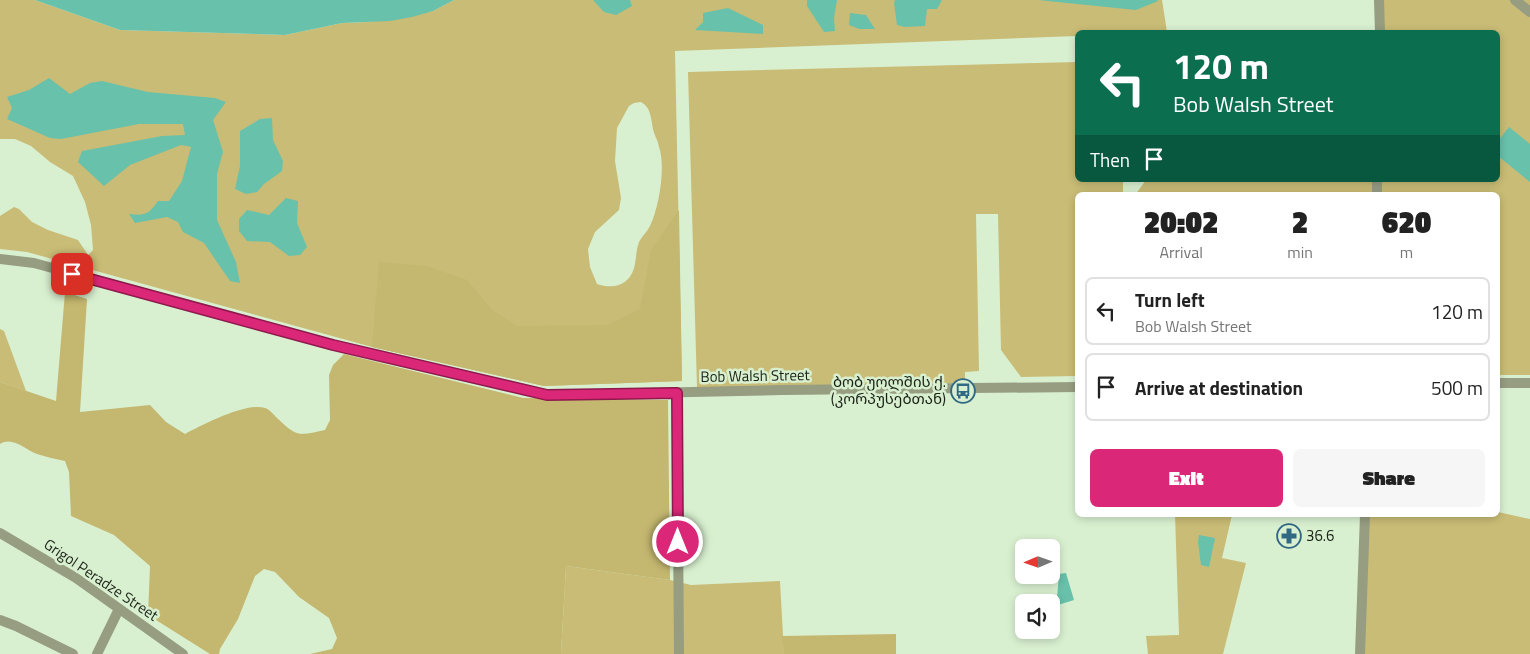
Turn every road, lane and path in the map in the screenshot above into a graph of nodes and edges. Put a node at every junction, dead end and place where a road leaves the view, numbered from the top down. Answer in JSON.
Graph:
{"nodes":[{"id":1,"x":1379,"y":0,"type":"edge"},
{"id":2,"x":1515,"y":0,"type":"edge"},
{"id":3,"x":1530,"y":12,"type":"edge"},
{"id":4,"x":1380,"y":30,"type":"edge"},
{"id":5,"x":0,"y":259,"type":"edge"},
{"id":6,"x":1500,"y":383,"type":"edge"},
{"id":7,"x":1530,"y":383,"type":"edge"},
{"id":8,"x":1075,"y":387,"type":"edge"},
{"id":9,"x":677,"y":393,"type":"junction"},
{"id":10,"x":1365,"y":517,"type":"edge"},
{"id":11,"x":0,"y":533,"type":"edge"},
{"id":12,"x":119,"y":609,"type":"junction"},
{"id":13,"x":0,"y":620,"type":"edge"},
{"id":14,"x":74,"y":654,"type":"edge"},
{"id":15,"x":97,"y":654,"type":"edge"},
{"id":16,"x":184,"y":654,"type":"edge"},
{"id":17,"x":679,"y":654,"type":"edge"},
{"id":18,"x":1360,"y":654,"type":"edge"}],
"edges":[{"from":1,"to":4,"type":"street"},
{"from":2,"to":3,"type":"street"},
{"from":5,"to":9,"type":"street","name":"Bob Walsh Street"},
{"from":6,"to":7,"type":"street"},
{"from":8,"to":9,"type":"street","name":"Bob Walsh Street"},
{"from":9,"to":17,"type":"street"},
{"from":10,"to":18,"type":"street"},
{"from":11,"to":12,"type":"street","name":"Grigol Peradze Street"},
{"from":12,"to":15,"type":"street"},
{"from":12,"to":16,"type":"street","name":"Grigol Peradze Street"},
{"from":13,"to":14,"type":"street"}]}
